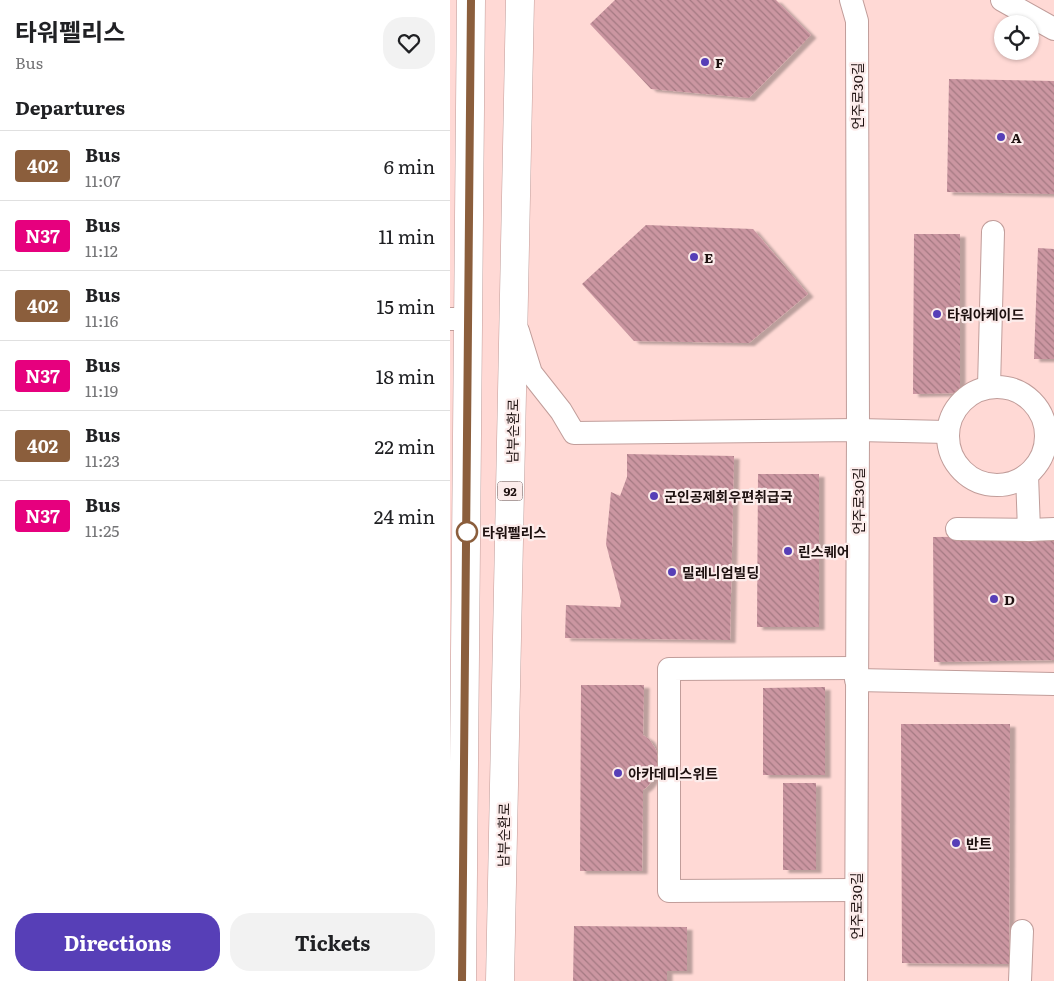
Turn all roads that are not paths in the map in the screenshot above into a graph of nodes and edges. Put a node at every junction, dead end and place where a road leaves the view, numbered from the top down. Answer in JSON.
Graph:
{"nodes":[{"id":1,"x":471,"y":0,"type":"edge"},
{"id":2,"x":520,"y":0,"type":"edge"},
{"id":3,"x":866,"y":0,"type":"edge"},
{"id":4,"x":1002,"y":0,"type":"edge"},
{"id":5,"x":854,"y":10,"type":"edge"},
{"id":6,"x":1054,"y":29,"type":"edge"},
{"id":7,"x":993,"y":232,"type":"dead end"},
{"id":8,"x":514,"y":318,"type":"junction"},
{"id":9,"x":459,"y":319,"type":"edge"},
{"id":10,"x":989,"y":387,"type":"junction"},
{"id":11,"x":858,"y":430,"type":"junction"},
{"id":12,"x":947,"y":432,"type":"junction"},
{"id":13,"x":1027,"y":475,"type":"junction"},
{"id":14,"x":957,"y":529,"type":"dead end"},
{"id":15,"x":1054,"y":529,"type":"edge"},
{"id":16,"x":1028,"y":530,"type":"junction"},
{"id":17,"x":857,"y":674,"type":"junction"},
{"id":18,"x":1054,"y":684,"type":"edge"},
{"id":19,"x":856,"y":890,"type":"junction"},
{"id":20,"x":456,"y":898,"type":"edge"},
{"id":21,"x":1022,"y":931,"type":"dead end"},
{"id":22,"x":462,"y":981,"type":"edge"},
{"id":23,"x":500,"y":981,"type":"edge"},
{"id":24,"x":856,"y":981,"type":"edge"},
{"id":25,"x":1020,"y":981,"type":"edge"}],
"edges":[{"from":1,"to":9,"type":"main road"},
{"from":2,"to":8,"type":"main road","name":"남부순환로","number":"92"},
{"from":3,"to":5,"type":"street"},
{"from":4,"to":6,"type":"street"},
{"from":5,"to":11,"type":"street","name":"언주로30길"},
{"from":7,"to":10,"type":"street"},
{"from":8,"to":11,"type":"street"},
{"from":8,"to":23,"type":"main road","name":"남부순환로","number":"92"},
{"from":9,"to":20,"type":"main road"},
{"from":10,"to":12,"type":"street"},
{"from":10,"to":13,"type":"street"},
{"from":11,"to":12,"type":"street"},
{"from":11,"to":17,"type":"street","name":"언주로30길"},
{"from":12,"to":13,"type":"street"},
{"from":13,"to":16,"type":"street"},
{"from":14,"to":16,"type":"street"},
{"from":15,"to":16,"type":"street"},
{"from":17,"to":18,"type":"street"},
{"from":17,"to":19,"type":"street","name":"언주로30길"},
{"from":17,"to":19,"type":"street"},
{"from":19,"to":24,"type":"street","name":"언주로30길"},
{"from":20,"to":22,"type":"main road"},
{"from":21,"to":25,"type":"street"}]}
